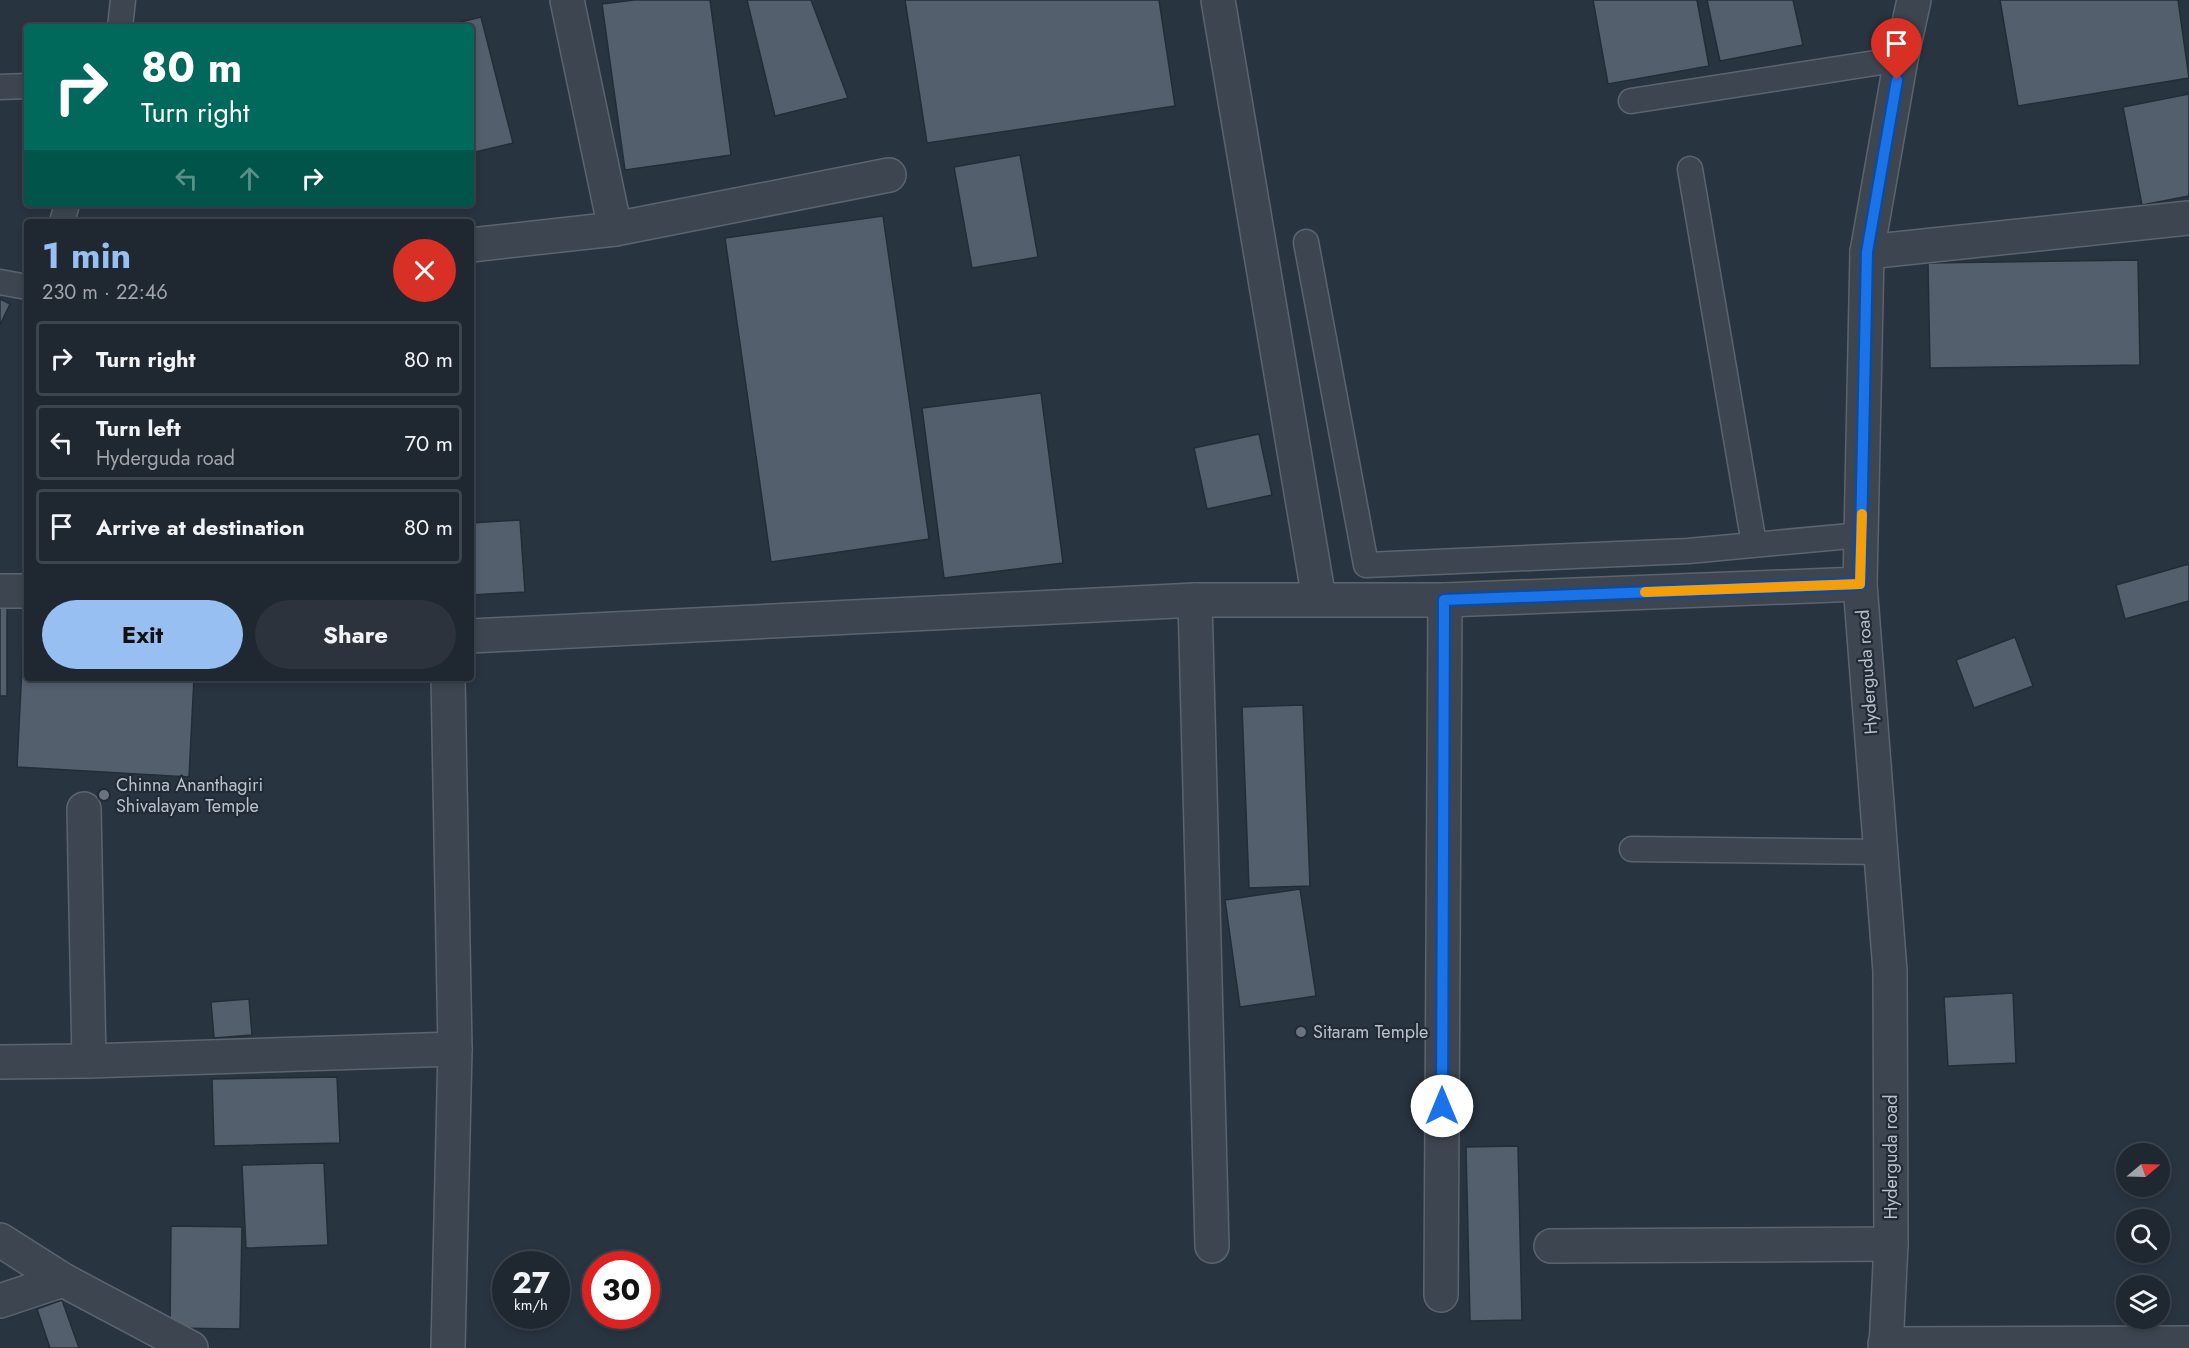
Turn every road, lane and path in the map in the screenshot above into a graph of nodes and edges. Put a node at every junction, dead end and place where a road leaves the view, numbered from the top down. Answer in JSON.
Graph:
{"nodes":[{"id":1,"x":123,"y":0,"type":"edge"},
{"id":2,"x":567,"y":0,"type":"edge"},
{"id":3,"x":1218,"y":0,"type":"edge"},
{"id":4,"x":1914,"y":0,"type":"edge"},
{"id":5,"x":120,"y":24,"type":"edge"},
{"id":6,"x":1901,"y":58,"type":"junction"},
{"id":7,"x":24,"y":86,"type":"edge"},
{"id":8,"x":0,"y":87,"type":"edge"},
{"id":9,"x":1631,"y":101,"type":"dead end"},
{"id":10,"x":1690,"y":169,"type":"dead end"},
{"id":11,"x":889,"y":175,"type":"dead end"},
{"id":12,"x":2189,"y":218,"type":"edge"},
{"id":13,"x":615,"y":230,"type":"junction"},
{"id":14,"x":1306,"y":242,"type":"dead end"},
{"id":15,"x":474,"y":245,"type":"edge"},
{"id":16,"x":1867,"y":252,"type":"junction"},
{"id":17,"x":0,"y":282,"type":"edge"},
{"id":18,"x":24,"y":286,"type":"edge"},
{"id":19,"x":1861,"y":535,"type":"junction"},
{"id":20,"x":1754,"y":544,"type":"junction"},
{"id":21,"x":1860,"y":584,"type":"junction"},
{"id":22,"x":0,"y":591,"type":"edge"},
{"id":23,"x":24,"y":591,"type":"edge"},
{"id":24,"x":1319,"y":599,"type":"junction"},
{"id":25,"x":1196,"y":600,"type":"junction"},
{"id":26,"x":1444,"y":600,"type":"junction"},
{"id":27,"x":474,"y":636,"type":"edge"},
{"id":28,"x":448,"y":681,"type":"edge"},
{"id":29,"x":84,"y":809,"type":"dead end"},
{"id":30,"x":1632,"y":849,"type":"dead end"},
{"id":31,"x":1881,"y":852,"type":"junction"},
{"id":32,"x":455,"y":1049,"type":"junction"},
{"id":33,"x":89,"y":1061,"type":"junction"},
{"id":34,"x":0,"y":1062,"type":"edge"},
{"id":35,"x":0,"y":1240,"type":"edge"},
{"id":36,"x":1891,"y":1244,"type":"junction"},
{"id":37,"x":1212,"y":1246,"type":"dead end"},
{"id":38,"x":1551,"y":1246,"type":"dead end"},
{"id":39,"x":63,"y":1280,"type":"junction"},
{"id":40,"x":1441,"y":1295,"type":"dead end"},
{"id":41,"x":0,"y":1301,"type":"edge"},
{"id":42,"x":2189,"y":1343,"type":"edge"},
{"id":43,"x":1886,"y":1346,"type":"edge"},
{"id":44,"x":191,"y":1348,"type":"edge"},
{"id":45,"x":448,"y":1348,"type":"edge"}],
"edges":[{"from":1,"to":5,"type":"lane"},
{"from":2,"to":13,"type":"street"},
{"from":3,"to":24,"type":"street"},
{"from":4,"to":6,"type":"street","name":"Hyderguda road"},
{"from":6,"to":9,"type":"lane"},
{"from":6,"to":16,"type":"street","name":"Hyderguda road"},
{"from":7,"to":8,"type":"lane"},
{"from":10,"to":20,"type":"lane"},
{"from":11,"to":13,"type":"street"},
{"from":12,"to":16,"type":"street"},
{"from":13,"to":15,"type":"street"},
{"from":14,"to":20,"type":"lane"},
{"from":16,"to":19,"type":"street","name":"Hyderguda road"},
{"from":17,"to":18,"type":"lane"},
{"from":19,"to":20,"type":"lane"},
{"from":19,"to":21,"type":"street","name":"Hyderguda road"},
{"from":21,"to":26,"type":"street"},
{"from":21,"to":31,"type":"street","name":"Hyderguda road"},
{"from":22,"to":23,"type":"street"},
{"from":24,"to":25,"type":"street"},
{"from":24,"to":26,"type":"street"},
{"from":25,"to":27,"type":"street"},
{"from":25,"to":37,"type":"street"},
{"from":26,"to":40,"type":"street"},
{"from":28,"to":32,"type":"street"},
{"from":29,"to":33,"type":"street"},
{"from":30,"to":31,"type":"lane"},
{"from":31,"to":36,"type":"street","name":"Hyderguda road"},
{"from":32,"to":33,"type":"street"},
{"from":32,"to":45,"type":"street"},
{"from":33,"to":34,"type":"street"},
{"from":35,"to":39,"type":"street"},
{"from":36,"to":38,"type":"street"},
{"from":36,"to":43,"type":"street","name":"Hyderguda road"},
{"from":39,"to":41,"type":"street"},
{"from":39,"to":44,"type":"street"},
{"from":42,"to":43,"type":"street"}]}
